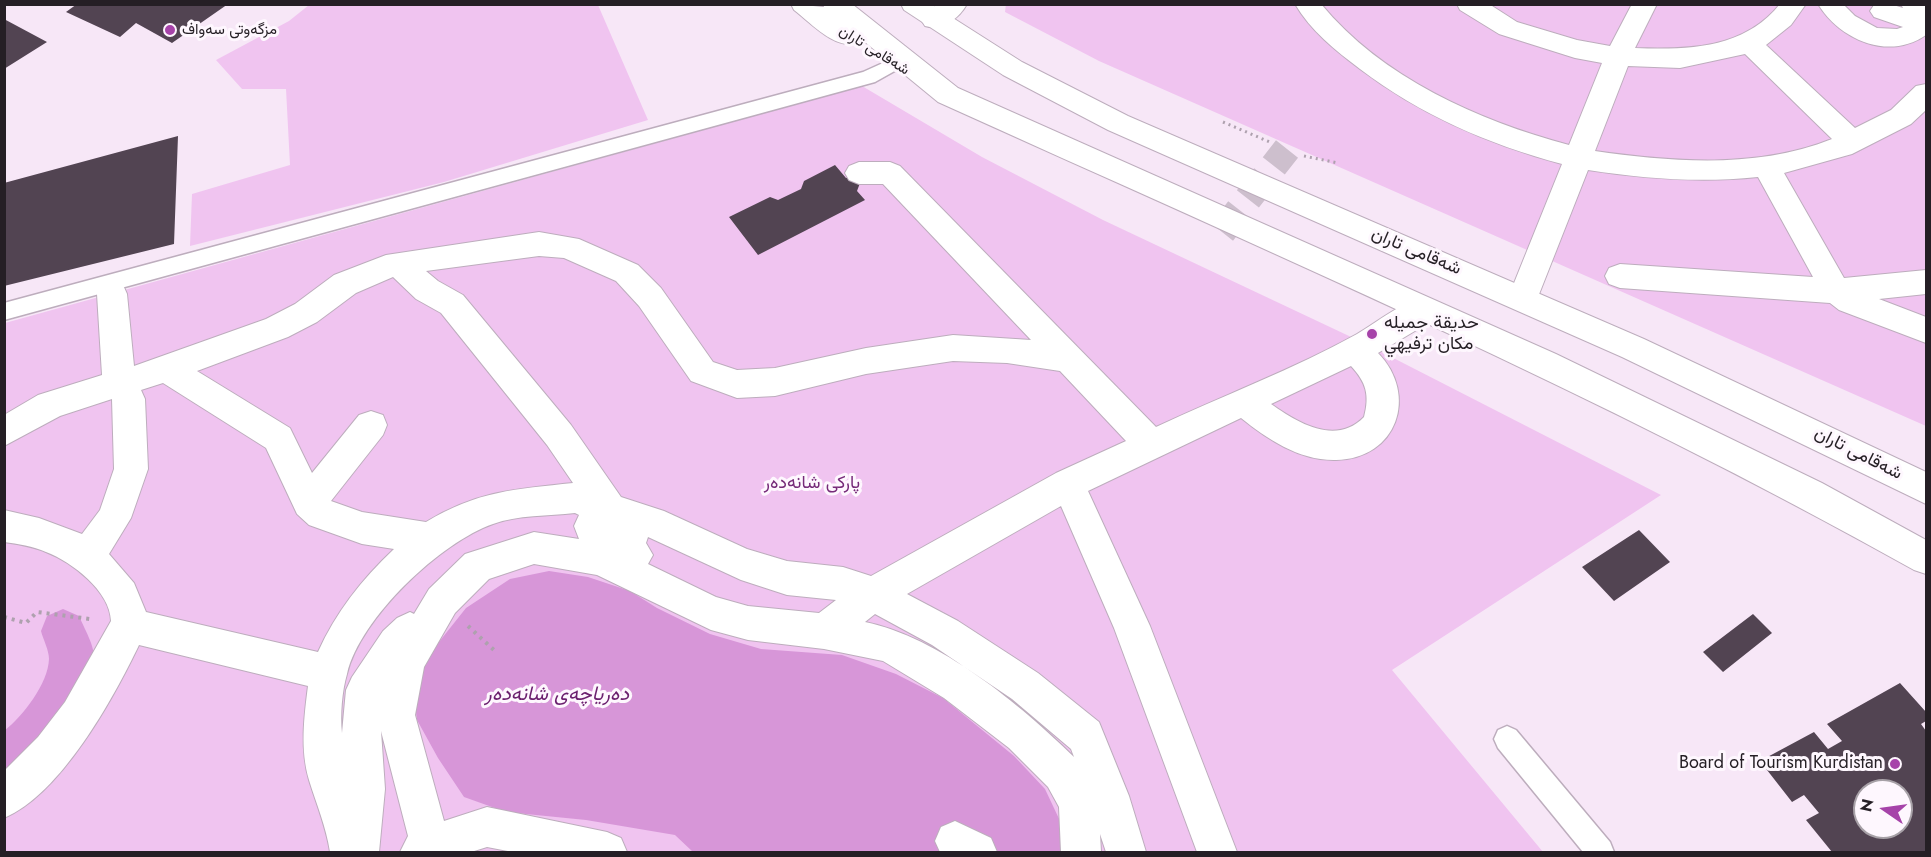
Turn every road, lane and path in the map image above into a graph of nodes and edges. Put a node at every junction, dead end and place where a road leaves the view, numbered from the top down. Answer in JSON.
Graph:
{"nodes":[{"id":1,"x":804,"y":4,"type":"edge"},
{"id":2,"x":835,"y":4,"type":"edge"},
{"id":3,"x":1307,"y":4,"type":"edge"},
{"id":4,"x":1469,"y":4,"type":"edge"},
{"id":5,"x":1645,"y":4,"type":"edge"},
{"id":6,"x":1794,"y":4,"type":"edge"},
{"id":7,"x":1830,"y":4,"type":"edge"},
{"id":8,"x":934,"y":10,"type":"edge"},
{"id":9,"x":1870,"y":11,"type":"edge"},
{"id":10,"x":1920,"y":18,"type":"edge"},
{"id":11,"x":1750,"y":44,"type":"junction"},
{"id":12,"x":1618,"y":57,"type":"junction"},
{"id":13,"x":894,"y":64,"type":"junction"},
{"id":14,"x":1926,"y":93,"type":"edge"},
{"id":15,"x":948,"y":95,"type":"junction"},
{"id":16,"x":1915,"y":119,"type":"edge"},
{"id":17,"x":1223,"y":122,"type":"dead end"},
{"id":18,"x":1852,"y":141,"type":"junction"},
{"id":19,"x":1272,"y":143,"type":"dead end"},
{"id":20,"x":1304,"y":156,"type":"dead end"},
{"id":21,"x":1579,"y":159,"type":"junction"},
{"id":22,"x":1338,"y":163,"type":"dead end"},
{"id":23,"x":1766,"y":165,"type":"junction"},
{"id":24,"x":859,"y":172,"type":"dead end"},
{"id":25,"x":397,"y":263,"type":"junction"},
{"id":26,"x":1620,"y":276,"type":"dead end"},
{"id":27,"x":1926,"y":282,"type":"edge"},
{"id":28,"x":1836,"y":291,"type":"junction"},
{"id":29,"x":112,"y":294,"type":"dead end"},
{"id":30,"x":1523,"y":298,"type":"junction"},
{"id":31,"x":1424,"y":310,"type":"junction"},
{"id":32,"x":4,"y":312,"type":"edge"},
{"id":33,"x":1926,"y":330,"type":"edge"},
{"id":34,"x":1354,"y":349,"type":"junction"},
{"id":35,"x":1068,"y":359,"type":"junction"},
{"id":36,"x":166,"y":369,"type":"junction"},
{"id":37,"x":119,"y":383,"type":"junction"},
{"id":38,"x":1244,"y":402,"type":"junction"},
{"id":39,"x":371,"y":425,"type":"dead end"},
{"id":40,"x":4,"y":432,"type":"edge"},
{"id":41,"x":1152,"y":446,"type":"junction"},
{"id":42,"x":1068,"y":484,"type":"junction"},
{"id":43,"x":1926,"y":489,"type":"edge"},
{"id":44,"x":309,"y":503,"type":"junction"},
{"id":45,"x":608,"y":506,"type":"junction"},
{"id":46,"x":4,"y":526,"type":"edge"},
{"id":47,"x":685,"y":537,"type":"junction"},
{"id":48,"x":430,"y":539,"type":"junction"},
{"id":49,"x":88,"y":555,"type":"junction"},
{"id":50,"x":1926,"y":558,"type":"edge"},
{"id":51,"x":673,"y":593,"type":"junction"},
{"id":52,"x":873,"y":594,"type":"junction"},
{"id":53,"x":442,"y":601,"type":"junction"},
{"id":54,"x":4,"y":616,"type":"edge"},
{"id":55,"x":129,"y":625,"type":"junction"},
{"id":56,"x":824,"y":631,"type":"junction"},
{"id":57,"x":328,"y":673,"type":"junction"},
{"id":58,"x":1507,"y":739,"type":"dead end"},
{"id":59,"x":4,"y":798,"type":"edge"},
{"id":60,"x":425,"y":849,"type":"edge"},
{"id":61,"x":350,"y":852,"type":"edge"},
{"id":62,"x":359,"y":852,"type":"edge"},
{"id":63,"x":607,"y":852,"type":"edge"},
{"id":64,"x":1081,"y":852,"type":"edge"},
{"id":65,"x":1126,"y":852,"type":"edge"},
{"id":66,"x":1217,"y":852,"type":"edge"},
{"id":67,"x":1600,"y":852,"type":"edge"}],
"edges":[{"from":1,"to":13,"type":"street","name":"شەقامی تاران"},
{"from":2,"to":15,"type":"street","name":"شەقامی تاران"},
{"from":3,"to":21,"type":"street"},
{"from":4,"to":12,"type":"street"},
{"from":5,"to":12,"type":"street"},
{"from":6,"to":11,"type":"street"},
{"from":7,"to":9,"type":"street"},
{"from":8,"to":30,"type":"street","name":"شەقامی تاران"},
{"from":9,"to":10,"type":"street"},
{"from":11,"to":12,"type":"street"},
{"from":11,"to":18,"type":"street"},
{"from":12,"to":21,"type":"street"},
{"from":13,"to":15,"type":"street","name":"شەقامی تاران"},
{"from":13,"to":32,"type":"lane"},
{"from":14,"to":16,"type":"street"},
{"from":15,"to":31,"type":"street","name":"شەقامی تاران"},
{"from":16,"to":18,"type":"street"},
{"from":17,"to":19,"type":"path"},
{"from":18,"to":23,"type":"street"},
{"from":20,"to":22,"type":"path"},
{"from":21,"to":23,"type":"street"},
{"from":21,"to":30,"type":"street"},
{"from":23,"to":28,"type":"street"},
{"from":24,"to":35,"type":"street"},
{"from":25,"to":35,"type":"street"},
{"from":25,"to":36,"type":"street"},
{"from":25,"to":45,"type":"street"},
{"from":26,"to":28,"type":"street"},
{"from":27,"to":28,"type":"street"},
{"from":28,"to":33,"type":"street"},
{"from":29,"to":37,"type":"street"},
{"from":30,"to":43,"type":"street","name":"شەقامی تاران"},
{"from":31,"to":34,"type":"street"},
{"from":31,"to":50,"type":"street","name":"شەقامی تاران"},
{"from":34,"to":38,"type":"street"},
{"from":34,"to":38,"type":"street"},
{"from":35,"to":41,"type":"street"},
{"from":36,"to":37,"type":"street"},
{"from":36,"to":44,"type":"street"},
{"from":37,"to":40,"type":"street"},
{"from":37,"to":49,"type":"street"},
{"from":38,"to":41,"type":"street"},
{"from":39,"to":44,"type":"street"},
{"from":41,"to":42,"type":"street"},
{"from":42,"to":52,"type":"street"},
{"from":42,"to":66,"type":"street"},
{"from":44,"to":48,"type":"street"},
{"from":45,"to":47,"type":"street"},
{"from":45,"to":48,"type":"street"},
{"from":46,"to":49,"type":"street"},
{"from":47,"to":51,"type":"street"},
{"from":47,"to":52,"type":"street"},
{"from":48,"to":57,"type":"street"},
{"from":49,"to":55,"type":"street"},
{"from":51,"to":53,"type":"street"},
{"from":51,"to":56,"type":"street"},
{"from":52,"to":56,"type":"street"},
{"from":52,"to":65,"type":"street"},
{"from":53,"to":60,"type":"street"},
{"from":53,"to":62,"type":"street"},
{"from":54,"to":55,"type":"path"},
{"from":55,"to":57,"type":"street"},
{"from":55,"to":59,"type":"street"},
{"from":56,"to":64,"type":"street"},
{"from":57,"to":61,"type":"street"},
{"from":58,"to":67,"type":"lane"},
{"from":60,"to":63,"type":"street"}]}
